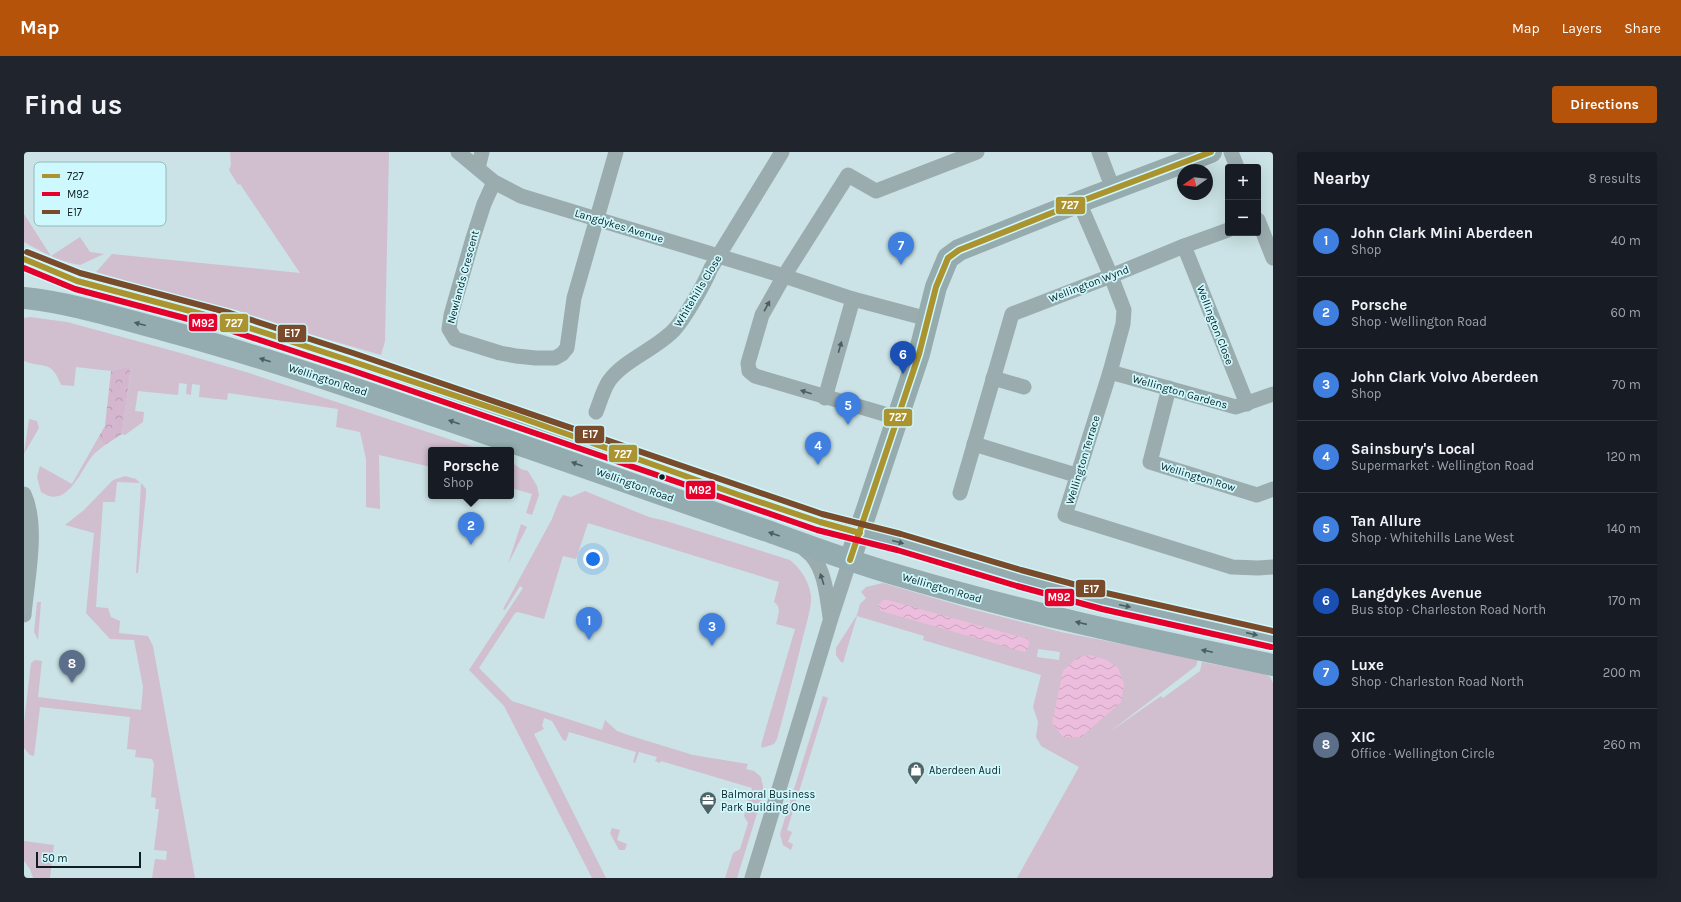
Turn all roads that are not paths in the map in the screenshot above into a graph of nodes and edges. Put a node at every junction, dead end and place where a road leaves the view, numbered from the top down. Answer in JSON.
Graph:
{"nodes":[{"id":1,"x":458,"y":152,"type":"edge"},
{"id":2,"x":482,"y":152,"type":"edge"},
{"id":3,"x":616,"y":152,"type":"edge"},
{"id":4,"x":782,"y":152,"type":"edge"},
{"id":5,"x":977,"y":152,"type":"edge"},
{"id":6,"x":1099,"y":152,"type":"edge"},
{"id":7,"x":1211,"y":152,"type":"edge"},
{"id":8,"x":1231,"y":152,"type":"edge"},
{"id":9,"x":1236,"y":164,"type":"edge"},
{"id":10,"x":478,"y":168,"type":"junction"},
{"id":11,"x":494,"y":182,"type":"junction"},
{"id":12,"x":1113,"y":189,"type":"junction"},
{"id":13,"x":1079,"y":202,"type":"junction"},
{"id":14,"x":596,"y":219,"type":"junction"},
{"id":15,"x":1261,"y":228,"type":"edge"},
{"id":16,"x":1225,"y":231,"type":"edge"},
{"id":17,"x":1184,"y":246,"type":"junction"},
{"id":18,"x":718,"y":257,"type":"junction"},
{"id":19,"x":1273,"y":258,"type":"edge"},
{"id":20,"x":24,"y":260,"type":"edge"},
{"id":21,"x":784,"y":276,"type":"junction"},
{"id":22,"x":1111,"y":276,"type":"junction"},
{"id":23,"x":24,"y":298,"type":"edge"},
{"id":24,"x":853,"y":299,"type":"junction"},
{"id":25,"x":928,"y":319,"type":"junction"},
{"id":26,"x":1110,"y":372,"type":"junction"},
{"id":27,"x":993,"y":378,"type":"junction"},
{"id":28,"x":1024,"y":386,"type":"dead end"},
{"id":29,"x":1169,"y":388,"type":"junction"},
{"id":30,"x":1273,"y":394,"type":"edge"},
{"id":31,"x":825,"y":398,"type":"junction"},
{"id":32,"x":1246,"y":404,"type":"junction"},
{"id":33,"x":596,"y":412,"type":"dead end"},
{"id":34,"x":898,"y":418,"type":"junction"},
{"id":35,"x":974,"y":444,"type":"junction"},
{"id":36,"x":1079,"y":476,"type":"junction"},
{"id":37,"x":1273,"y":489,"type":"edge"},
{"id":38,"x":960,"y":493,"type":"dead end"},
{"id":39,"x":24,"y":494,"type":"edge"},
{"id":40,"x":860,"y":533,"type":"junction"},
{"id":41,"x":794,"y":541,"type":"junction"},
{"id":42,"x":850,"y":560,"type":"junction"},
{"id":43,"x":1273,"y":567,"type":"edge"},
{"id":44,"x":24,"y":615,"type":"edge"},
{"id":45,"x":831,"y":618,"type":"junction"},
{"id":46,"x":1273,"y":639,"type":"edge"},
{"id":47,"x":1273,"y":665,"type":"edge"},
{"id":48,"x":752,"y":878,"type":"edge"}],
"edges":[{"from":1,"to":10,"type":"street","name":"Langdykes Avenue"},
{"from":2,"to":10,"type":"street"},
{"from":3,"to":14,"type":"street","name":"Newlands Crescent"},
{"from":4,"to":18,"type":"street","name":"Whitehills Close"},
{"from":5,"to":21,"type":"street"},
{"from":6,"to":12,"type":"street"},
{"from":7,"to":12,"type":"street"},
{"from":8,"to":9,"type":"street"},
{"from":10,"to":11,"type":"street","name":"Langdykes Avenue"},
{"from":11,"to":14,"type":"street","name":"Langdykes Avenue"},
{"from":11,"to":14,"type":"street","name":"Newlands Crescent"},
{"from":12,"to":13,"type":"street"},
{"from":13,"to":22,"type":"street","name":"Wellington Terrace"},
{"from":13,"to":25,"type":"street"},
{"from":14,"to":18,"type":"street","name":"Langdykes Avenue"},
{"from":15,"to":19,"type":"street"},
{"from":16,"to":17,"type":"street","name":"Wellington Wynd"},
{"from":17,"to":22,"type":"street","name":"Wellington Wynd"},
{"from":17,"to":32,"type":"street","name":"Wellington Close"},
{"from":18,"to":21,"type":"street","name":"Langdykes Avenue"},
{"from":18,"to":33,"type":"street","name":"Whitehills Close"},
{"from":20,"to":40,"type":"main road"},
{"from":21,"to":24,"type":"street","name":"Langdykes Avenue"},
{"from":31,"to":21,"type":"street","one_way":true},
{"from":22,"to":26,"type":"street","name":"Wellington Terrace"},
{"from":22,"to":27,"type":"street","name":"Wellington Wynd"},
{"from":41,"to":23,"type":"main road","name":"Wellington Road","one_way":true},
{"from":24,"to":25,"type":"street","name":"Langdykes Avenue"},
{"from":31,"to":24,"type":"street","one_way":true},
{"from":25,"to":34,"type":"street"},
{"from":26,"to":29,"type":"street","name":"Wellington Gardens"},
{"from":26,"to":36,"type":"street","name":"Wellington Terrace"},
{"from":27,"to":28,"type":"street"},
{"from":27,"to":35,"type":"street"},
{"from":29,"to":32,"type":"street","name":"Wellington Gardens"},
{"from":29,"to":37,"type":"street","name":"Wellington Row"},
{"from":30,"to":32,"type":"street","name":"Wellington Gardens"},
{"from":31,"to":34,"type":"street"},
{"from":34,"to":40,"type":"street"},
{"from":35,"to":36,"type":"street"},
{"from":35,"to":38,"type":"street"},
{"from":36,"to":43,"type":"street","name":"Wellington Terrace"},
{"from":39,"to":44,"type":"street"},
{"from":40,"to":42,"type":"street"},
{"from":40,"to":46,"type":"main road","one_way":true},
{"from":41,"to":42,"type":"main road","name":"Wellington Road"},
{"from":45,"to":41,"type":"street","one_way":true},
{"from":42,"to":45,"type":"street"},
{"from":47,"to":42,"type":"main road","name":"Wellington Road","one_way":true},
{"from":45,"to":48,"type":"street"}]}
